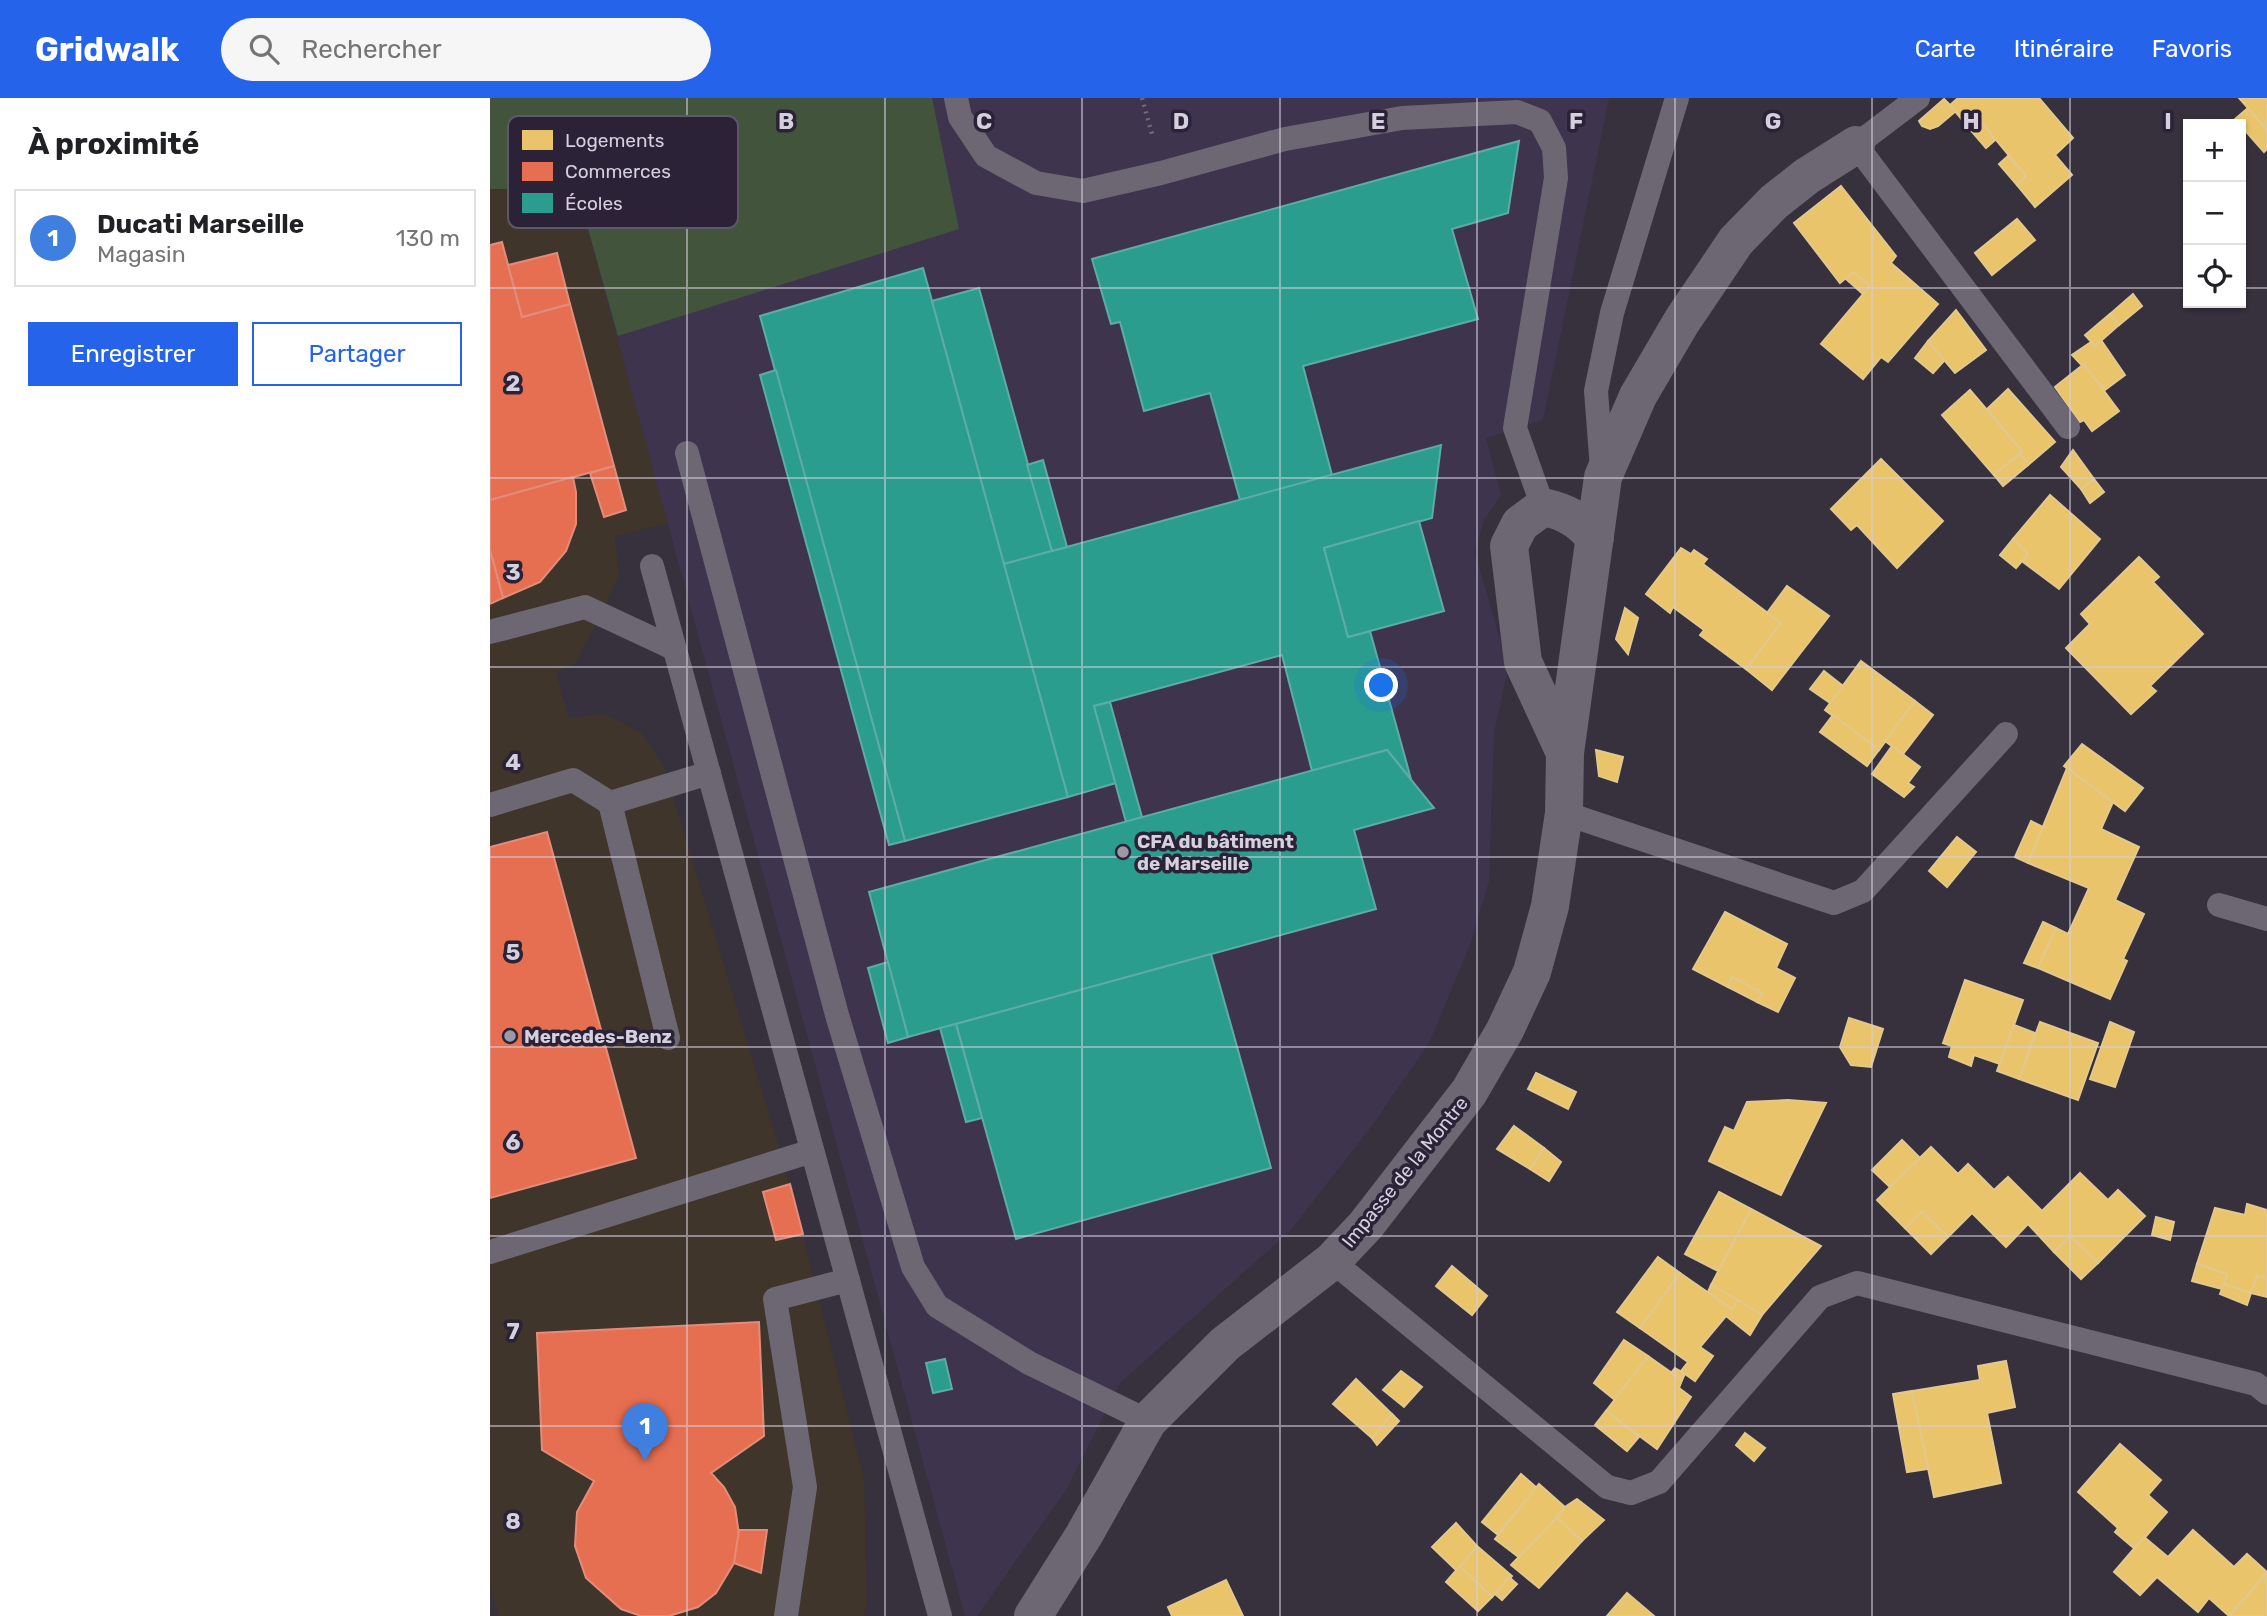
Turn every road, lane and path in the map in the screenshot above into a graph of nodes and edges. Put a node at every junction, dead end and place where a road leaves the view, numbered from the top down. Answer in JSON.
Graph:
{"nodes":[{"id":1,"x":956,"y":98,"type":"edge"},
{"id":2,"x":1142,"y":98,"type":"edge"},
{"id":3,"x":1677,"y":98,"type":"edge"},
{"id":4,"x":1918,"y":98,"type":"edge"},
{"id":5,"x":1154,"y":142,"type":"dead end"},
{"id":6,"x":1856,"y":145,"type":"junction"},
{"id":7,"x":2068,"y":427,"type":"dead end"},
{"id":8,"x":687,"y":453,"type":"dead end"},
{"id":9,"x":1603,"y":477,"type":"junction"},
{"id":10,"x":1543,"y":507,"type":"junction"},
{"id":11,"x":1595,"y":538,"type":"junction"},
{"id":12,"x":652,"y":566,"type":"dead end"},
{"id":13,"x":490,"y":632,"type":"edge"},
{"id":14,"x":675,"y":649,"type":"junction"},
{"id":15,"x":2006,"y":734,"type":"dead end"},
{"id":16,"x":1565,"y":753,"type":"junction"},
{"id":17,"x":709,"y":773,"type":"junction"},
{"id":18,"x":610,"y":803,"type":"junction"},
{"id":19,"x":490,"y":805,"type":"edge"},
{"id":20,"x":1564,"y":813,"type":"junction"},
{"id":21,"x":2219,"y":905,"type":"dead end"},
{"id":22,"x":2267,"y":919,"type":"edge"},
{"id":23,"x":668,"y":1038,"type":"dead end"},
{"id":24,"x":812,"y":1151,"type":"junction"},
{"id":25,"x":490,"y":1252,"type":"edge"},
{"id":26,"x":1332,"y":1261,"type":"junction"},
{"id":27,"x":848,"y":1280,"type":"junction"},
{"id":28,"x":2267,"y":1393,"type":"edge"},
{"id":29,"x":1148,"y":1421,"type":"junction"},
{"id":30,"x":786,"y":1616,"type":"edge"},
{"id":31,"x":940,"y":1616,"type":"edge"},
{"id":32,"x":1033,"y":1616,"type":"edge"}],
"edges":[{"from":1,"to":10,"type":"lane"},
{"from":2,"to":5,"type":"path"},
{"from":3,"to":9,"type":"lane"},
{"from":4,"to":6,"type":"lane"},
{"from":6,"to":7,"type":"lane"},
{"from":6,"to":9,"type":"street","name":"Impasse de la Montre"},
{"from":8,"to":29,"type":"lane"},
{"from":9,"to":11,"type":"street","name":"Impasse de la Montre"},
{"from":10,"to":11,"type":"street"},
{"from":10,"to":16,"type":"street","name":"Impasse de la Montre"},
{"from":11,"to":16,"type":"street","name":"Impasse de la Montre"},
{"from":12,"to":14,"type":"lane"},
{"from":13,"to":14,"type":"lane"},
{"from":14,"to":17,"type":"lane"},
{"from":15,"to":20,"type":"lane"},
{"from":16,"to":20,"type":"street","name":"Impasse de la Montre"},
{"from":17,"to":18,"type":"lane"},
{"from":17,"to":24,"type":"lane"},
{"from":18,"to":19,"type":"lane"},
{"from":18,"to":23,"type":"lane"},
{"from":20,"to":26,"type":"street","name":"Impasse de la Montre"},
{"from":21,"to":22,"type":"lane"},
{"from":24,"to":25,"type":"lane"},
{"from":24,"to":27,"type":"lane"},
{"from":26,"to":28,"type":"lane"},
{"from":26,"to":29,"type":"street","name":"Impasse de la Montre"},
{"from":27,"to":30,"type":"lane"},
{"from":27,"to":31,"type":"lane"},
{"from":29,"to":32,"type":"street","name":"Impasse de la Montre"}]}
